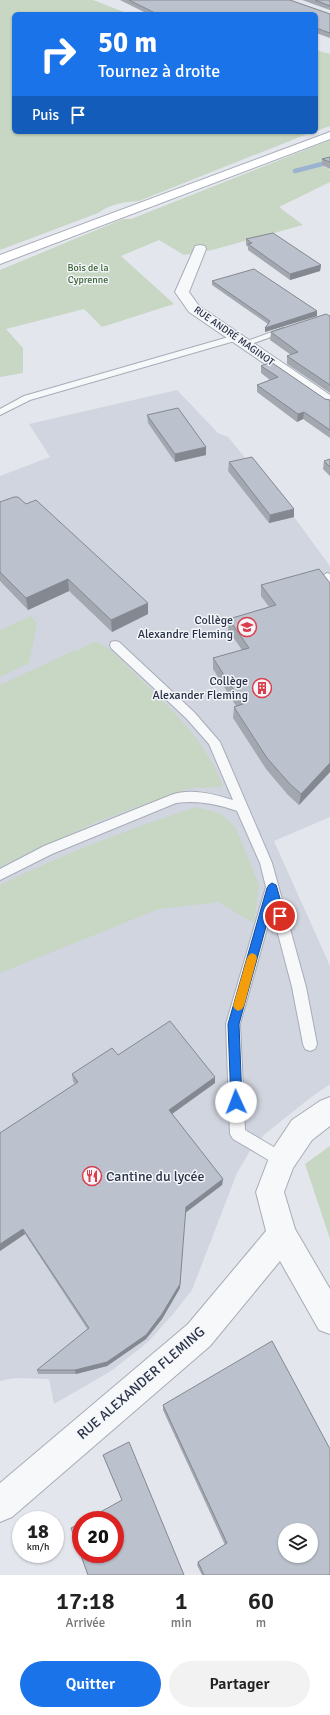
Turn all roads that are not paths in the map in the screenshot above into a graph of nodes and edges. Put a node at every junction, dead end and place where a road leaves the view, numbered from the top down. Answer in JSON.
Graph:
{"nodes":[{"id":1,"x":330,"y":135,"type":"edge"},
{"id":2,"x":200,"y":249,"type":"dead end"},
{"id":3,"x":0,"y":260,"type":"edge"},
{"id":4,"x":294,"y":327,"type":"edge"},
{"id":5,"x":239,"y":341,"type":"junction"},
{"id":6,"x":330,"y":402,"type":"edge"},
{"id":7,"x":0,"y":412,"type":"edge"},
{"id":8,"x":115,"y":645,"type":"dead end"},
{"id":9,"x":241,"y":807,"type":"junction"},
{"id":10,"x":0,"y":875,"type":"edge"},
{"id":11,"x":272,"y":888,"type":"junction"},
{"id":12,"x":310,"y":1044,"type":"dead end"},
{"id":13,"x":330,"y":1110,"type":"edge"},
{"id":14,"x":282,"y":1160,"type":"junction"},
{"id":15,"x":282,"y":1235,"type":"junction"},
{"id":16,"x":330,"y":1319,"type":"edge"},
{"id":17,"x":0,"y":1505,"type":"edge"}],
"edges":[{"from":1,"to":3,"type":"main road"},
{"from":2,"to":5,"type":"street","name":"RUE ANDRÉ MAGINOT"},
{"from":4,"to":5,"type":"lane"},
{"from":5,"to":6,"type":"street","name":"RUE ANDRÉ MAGINOT"},
{"from":5,"to":7,"type":"lane"},
{"from":8,"to":9,"type":"lane"},
{"from":9,"to":10,"type":"lane"},
{"from":9,"to":11,"type":"lane"},
{"from":11,"to":12,"type":"lane"},
{"from":11,"to":14,"type":"lane"},
{"from":13,"to":14,"type":"street"},
{"from":14,"to":15,"type":"street"},
{"from":15,"to":16,"type":"street"},
{"from":15,"to":17,"type":"street","name":"RUE ALEXANDER FLEMING"}]}
